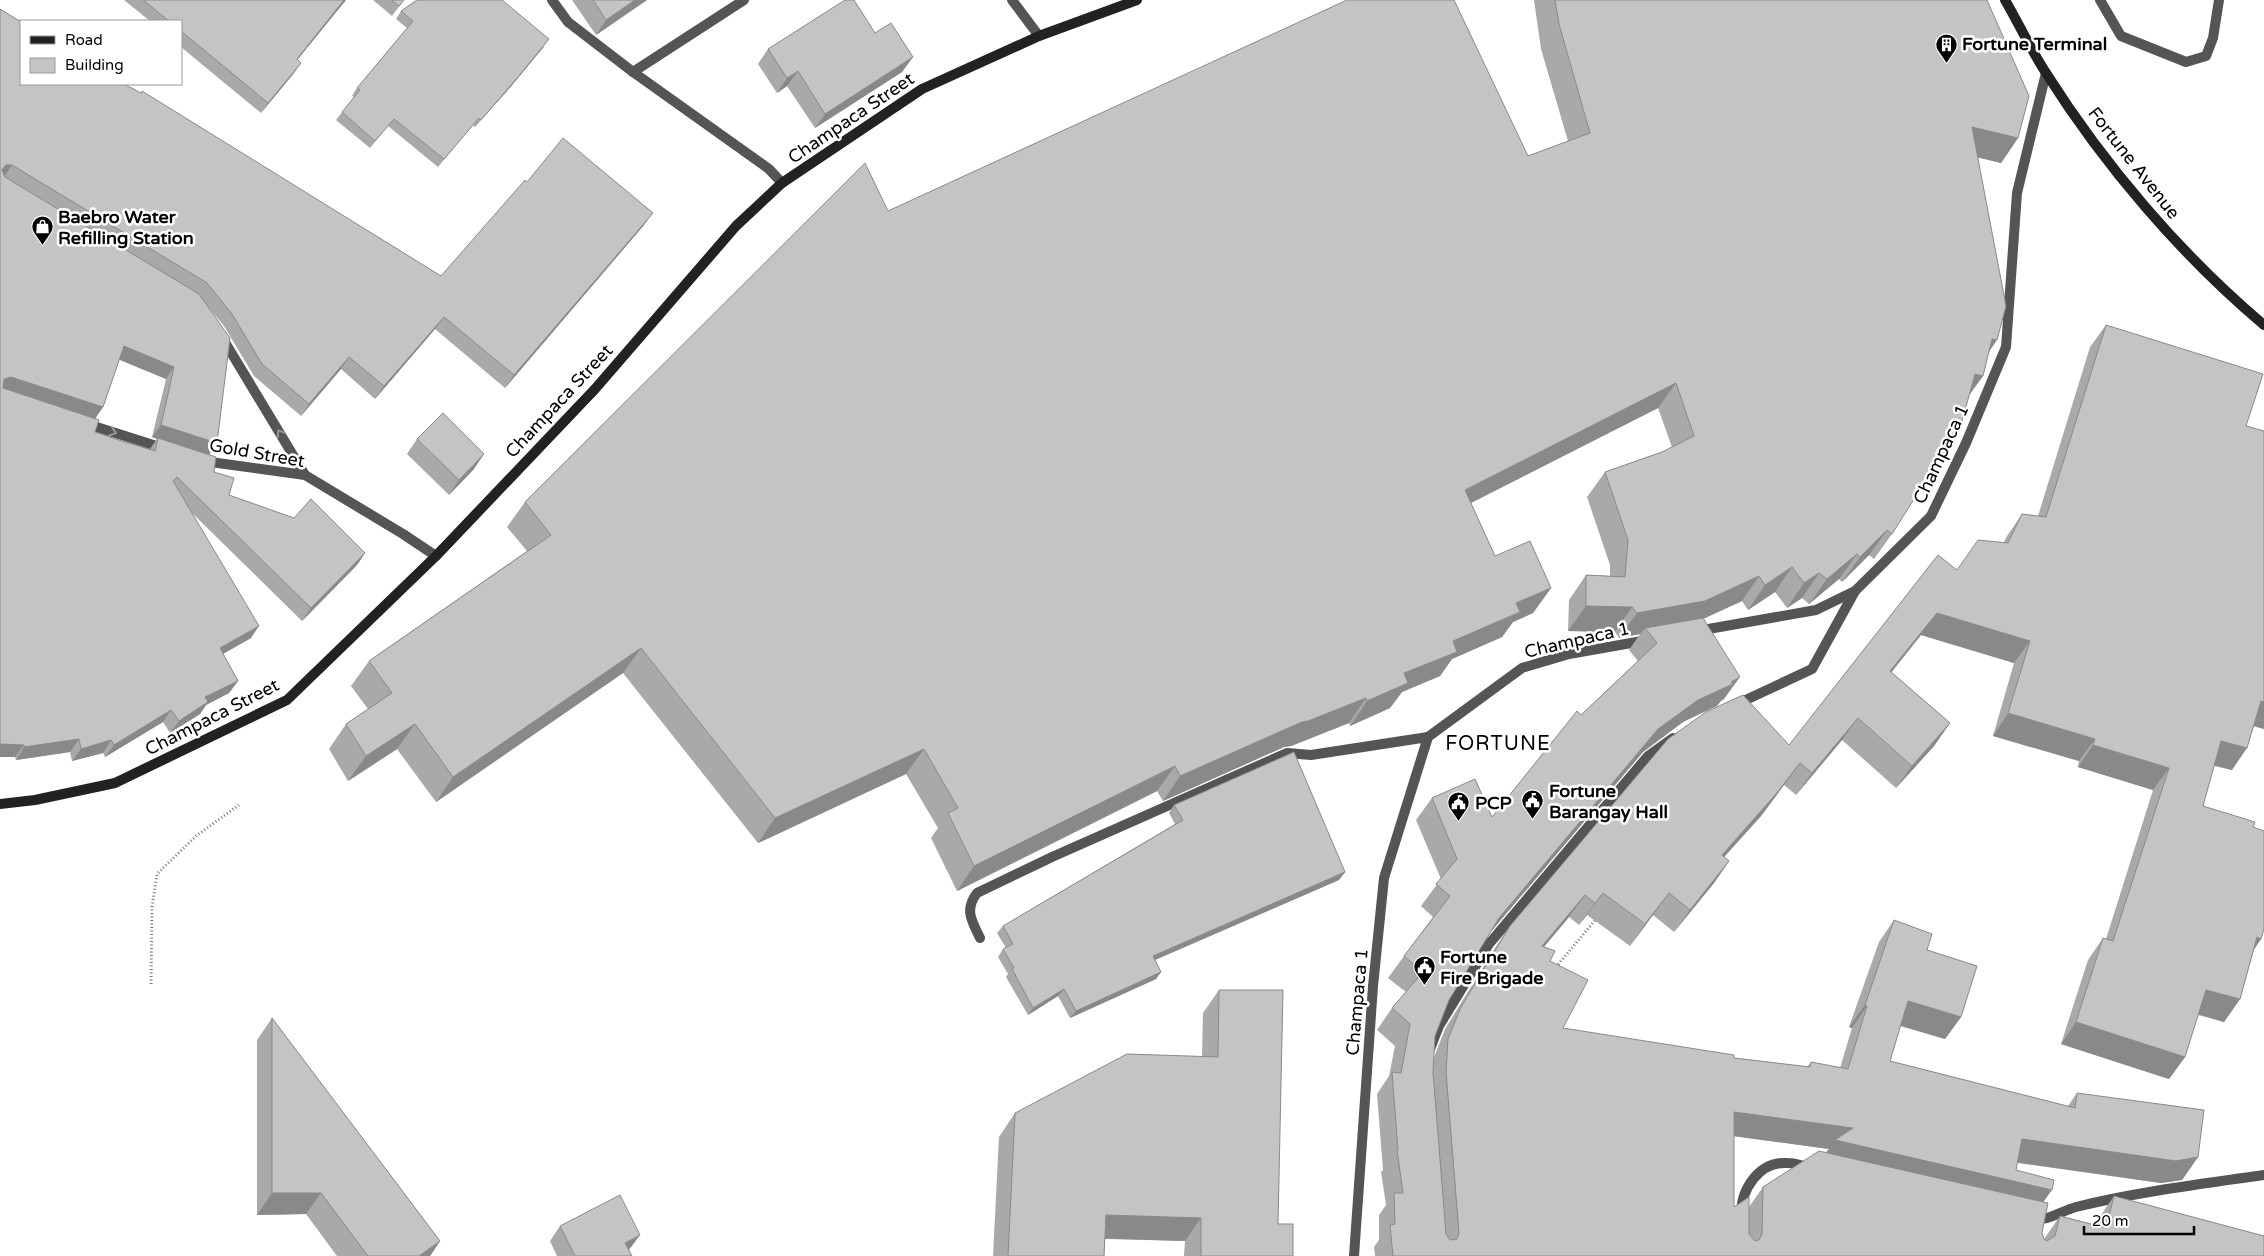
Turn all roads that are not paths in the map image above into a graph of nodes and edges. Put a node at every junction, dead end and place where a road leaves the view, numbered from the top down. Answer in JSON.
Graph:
{"nodes":[{"id":1,"x":552,"y":0,"type":"edge"},
{"id":2,"x":744,"y":0,"type":"edge"},
{"id":3,"x":1012,"y":0,"type":"edge"},
{"id":4,"x":1137,"y":0,"type":"edge"},
{"id":5,"x":2005,"y":0,"type":"edge"},
{"id":6,"x":2100,"y":0,"type":"edge"},
{"id":7,"x":2219,"y":0,"type":"edge"},
{"id":8,"x":1039,"y":36,"type":"junction"},
{"id":9,"x":633,"y":72,"type":"junction"},
{"id":10,"x":2046,"y":73,"type":"junction"},
{"id":11,"x":782,"y":183,"type":"junction"},
{"id":12,"x":2264,"y":325,"type":"edge"},
{"id":13,"x":218,"y":330,"type":"edge"},
{"id":14,"x":76,"y":420,"type":"edge"},
{"id":15,"x":305,"y":475,"type":"junction"},
{"id":16,"x":436,"y":556,"type":"junction"},
{"id":17,"x":1855,"y":591,"type":"junction"},
{"id":18,"x":1683,"y":634,"type":"edge"},
{"id":19,"x":1654,"y":639,"type":"edge"},
{"id":20,"x":1732,"y":707,"type":"edge"},
{"id":21,"x":1679,"y":733,"type":"edge"},
{"id":22,"x":1428,"y":737,"type":"junction"},
{"id":23,"x":0,"y":804,"type":"edge"},
{"id":24,"x":980,"y":938,"type":"dead end"},
{"id":25,"x":1426,"y":1060,"type":"edge"},
{"id":26,"x":1826,"y":1171,"type":"edge"},
{"id":27,"x":2264,"y":1175,"type":"edge"},
{"id":28,"x":2021,"y":1216,"type":"edge"},
{"id":29,"x":1740,"y":1230,"type":"edge"},
{"id":30,"x":1354,"y":1256,"type":"edge"}],
"edges":[{"from":1,"to":9,"type":"street"},
{"from":2,"to":9,"type":"street"},
{"from":3,"to":8,"type":"street"},
{"from":4,"to":8,"type":"street","name":"Champaca Street"},
{"from":5,"to":10,"type":"street","name":"Fortune Avenue"},
{"from":6,"to":7,"type":"street"},
{"from":8,"to":11,"type":"street","name":"Champaca Street"},
{"from":9,"to":11,"type":"street"},
{"from":10,"to":12,"type":"street","name":"Fortune Avenue"},
{"from":10,"to":17,"type":"street","name":"Champaca 1"},
{"from":11,"to":16,"type":"street","name":"Champaca Street"},
{"from":15,"to":13,"type":"street","one_way":true},
{"from":14,"to":15,"type":"street","name":"Gold Street","one_way":true},
{"from":15,"to":16,"type":"street","name":"Gold Street"},
{"from":16,"to":23,"type":"street","name":"Champaca Street"},
{"from":17,"to":18,"type":"street","name":"Champaca 1"},
{"from":17,"to":20,"type":"street"},
{"from":19,"to":22,"type":"street","name":"Champaca 1"},
{"from":21,"to":25,"type":"street"},
{"from":22,"to":24,"type":"street"},
{"from":22,"to":30,"type":"street","name":"Champaca 1"},
{"from":26,"to":29,"type":"street"},
{"from":27,"to":28,"type":"street"}]}
